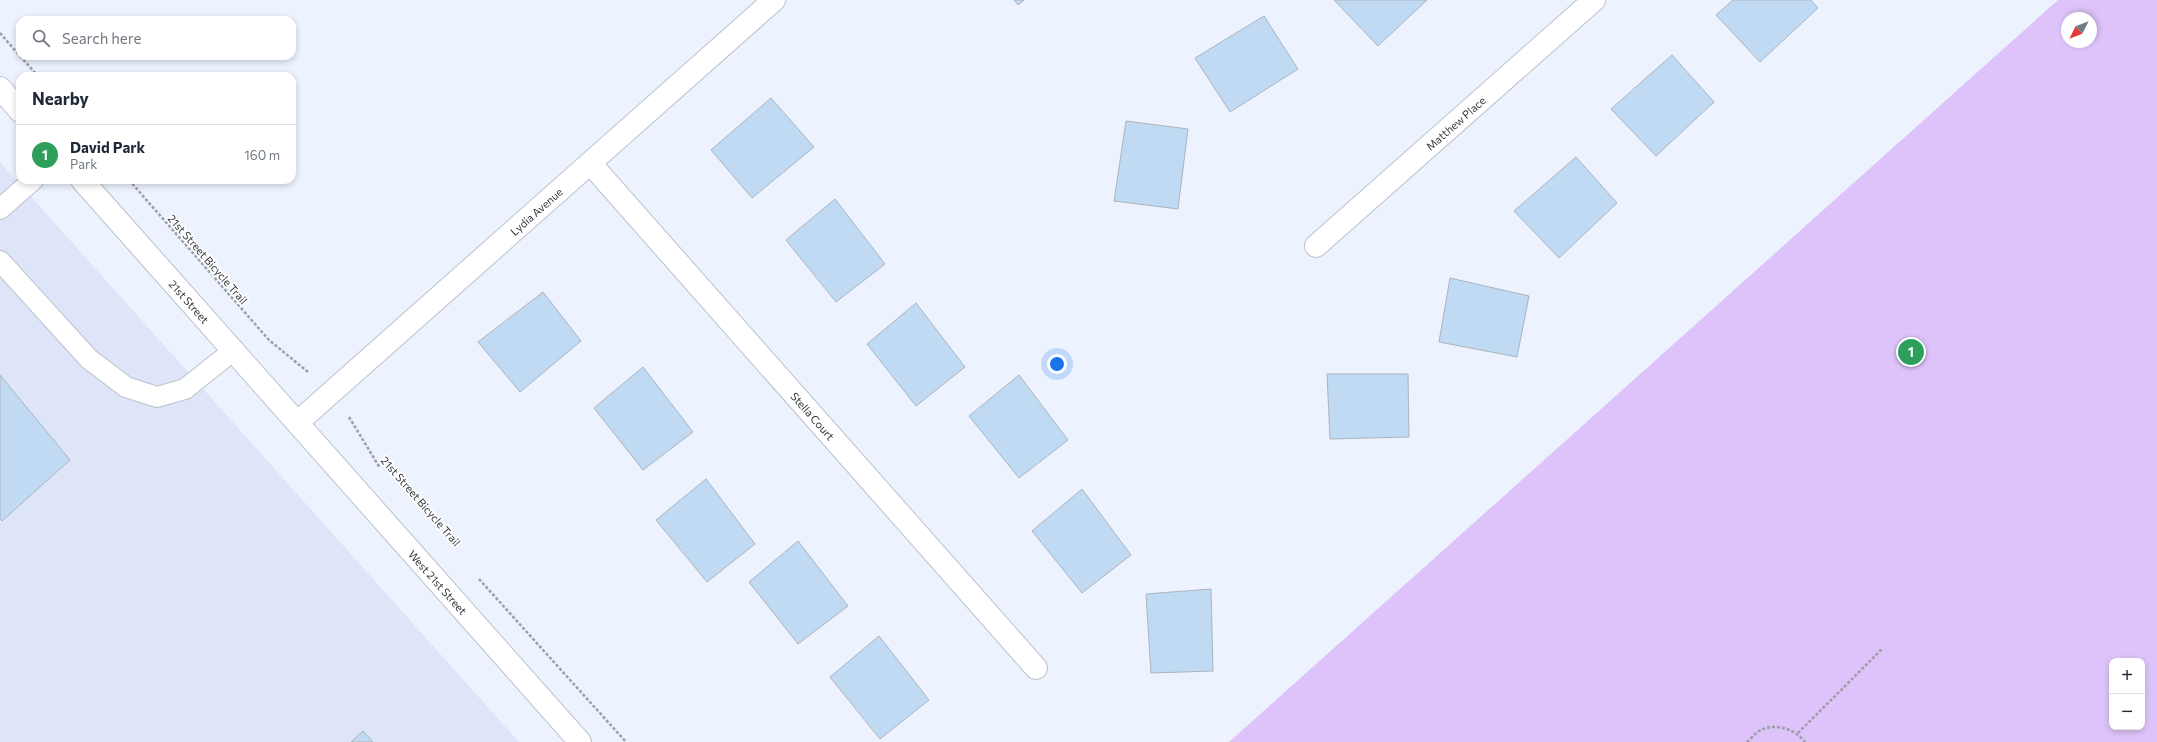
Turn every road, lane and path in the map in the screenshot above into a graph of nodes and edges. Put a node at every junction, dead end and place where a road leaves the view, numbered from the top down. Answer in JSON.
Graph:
{"nodes":[{"id":1,"x":774,"y":0,"type":"edge"},
{"id":2,"x":1594,"y":0,"type":"edge"},
{"id":3,"x":0,"y":33,"type":"edge"},
{"id":4,"x":16,"y":51,"type":"edge"},
{"id":5,"x":24,"y":60,"type":"edge"},
{"id":6,"x":34,"y":72,"type":"edge"},
{"id":7,"x":0,"y":88,"type":"edge"},
{"id":8,"x":16,"y":106,"type":"edge"},
{"id":9,"x":590,"y":163,"type":"junction"},
{"id":10,"x":28,"y":184,"type":"edge"},
{"id":11,"x":86,"y":184,"type":"edge"},
{"id":12,"x":132,"y":184,"type":"edge"},
{"id":13,"x":0,"y":209,"type":"edge"},
{"id":14,"x":1316,"y":246,"type":"dead end"},
{"id":15,"x":0,"y":261,"type":"edge"},
{"id":16,"x":234,"y":350,"type":"junction"},
{"id":17,"x":330,"y":393,"type":"junction"},
{"id":18,"x":298,"y":422,"type":"junction"},
{"id":19,"x":382,"y":472,"type":"dead end"},
{"id":20,"x":476,"y":576,"type":"dead end"},
{"id":21,"x":1882,"y":649,"type":"dead end"},
{"id":22,"x":1036,"y":668,"type":"dead end"},
{"id":23,"x":1798,"y":734,"type":"junction"},
{"id":24,"x":580,"y":742,"type":"edge"},
{"id":25,"x":626,"y":742,"type":"edge"},
{"id":26,"x":1747,"y":742,"type":"edge"},
{"id":27,"x":1805,"y":742,"type":"edge"}],
"edges":[{"from":1,"to":9,"type":"street","name":"Lydia Avenue"},
{"from":2,"to":14,"type":"street","name":"Matthew Place"},
{"from":3,"to":4,"type":"path"},
{"from":5,"to":6,"type":"path"},
{"from":7,"to":8,"type":"street"},
{"from":9,"to":17,"type":"street","name":"Lydia Avenue"},
{"from":9,"to":22,"type":"street","name":"Stella Court"},
{"from":10,"to":13,"type":"lane"},
{"from":11,"to":16,"type":"street","name":"21st Street"},
{"from":12,"to":17,"type":"path","name":"21st Street Bicycle Trail"},
{"from":15,"to":16,"type":"lane"},
{"from":16,"to":18,"type":"street","name":"21st Street"},
{"from":17,"to":18,"type":"street","name":"Lydia Avenue"},
{"from":17,"to":19,"type":"path","name":"21st Street Bicycle Trail"},
{"from":18,"to":24,"type":"street","name":"West 21st Street"},
{"from":20,"to":25,"type":"path"},
{"from":21,"to":23,"type":"path"},
{"from":23,"to":26,"type":"path"},
{"from":23,"to":27,"type":"path"}]}
